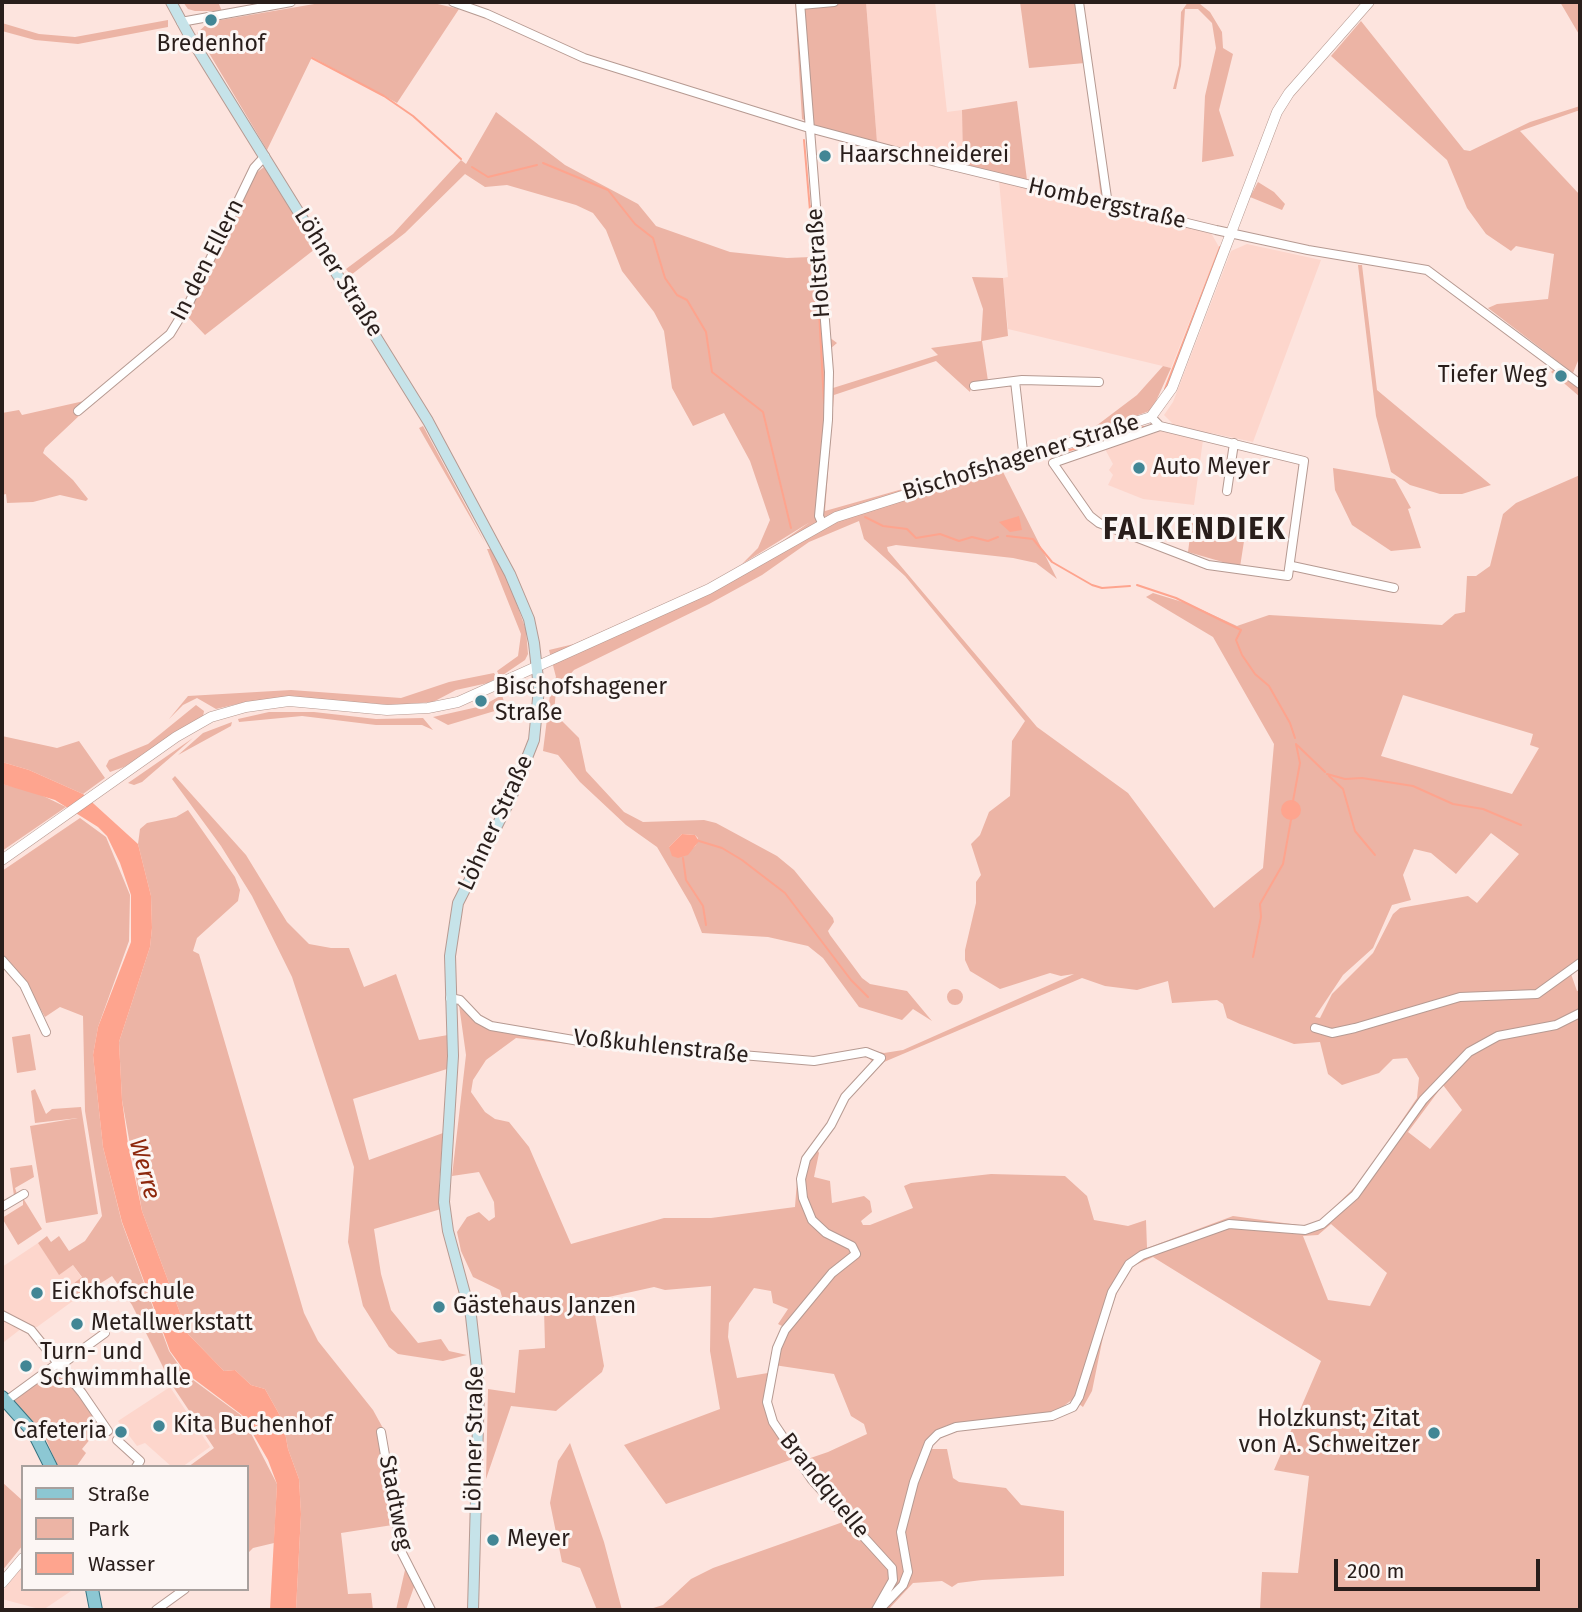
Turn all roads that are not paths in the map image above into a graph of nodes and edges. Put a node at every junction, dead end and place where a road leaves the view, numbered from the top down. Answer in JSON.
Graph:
{"nodes":[{"id":1,"x":172,"y":2,"type":"edge"},
{"id":2,"x":290,"y":2,"type":"edge"},
{"id":3,"x":453,"y":2,"type":"edge"},
{"id":4,"x":834,"y":2,"type":"edge"},
{"id":5,"x":1079,"y":2,"type":"edge"},
{"id":6,"x":1369,"y":2,"type":"edge"},
{"id":7,"x":801,"y":3,"type":"edge"},
{"id":8,"x":181,"y":22,"type":"junction"},
{"id":9,"x":809,"y":128,"type":"junction"},
{"id":10,"x":265,"y":156,"type":"junction"},
{"id":11,"x":1108,"y":205,"type":"junction"},
{"id":12,"x":1230,"y":232,"type":"junction"},
{"id":13,"x":1015,"y":382,"type":"junction"},
{"id":14,"x":1099,"y":382,"type":"dead end"},
{"id":15,"x":1580,"y":384,"type":"edge"},
{"id":16,"x":974,"y":386,"type":"dead end"},
{"id":17,"x":78,"y":411,"type":"dead end"},
{"id":18,"x":1151,"y":417,"type":"junction"},
{"id":19,"x":1160,"y":426,"type":"junction"},
{"id":20,"x":1234,"y":443,"type":"junction"},
{"id":21,"x":1024,"y":460,"type":"junction"},
{"id":22,"x":1227,"y":491,"type":"dead end"},
{"id":23,"x":822,"y":523,"type":"junction"},
{"id":24,"x":1292,"y":566,"type":"junction"},
{"id":25,"x":1394,"y":588,"type":"dead end"},
{"id":26,"x":538,"y":667,"type":"junction"},
{"id":27,"x":2,"y":860,"type":"edge"},
{"id":28,"x":2,"y":960,"type":"edge"},
{"id":29,"x":1580,"y":962,"type":"edge"},
{"id":30,"x":450,"y":998,"type":"junction"},
{"id":31,"x":1580,"y":1013,"type":"edge"},
{"id":32,"x":1315,"y":1028,"type":"dead end"},
{"id":33,"x":46,"y":1032,"type":"dead end"},
{"id":34,"x":881,"y":1058,"type":"joint"},
{"id":35,"x":24,"y":1194,"type":"dead end"},
{"id":36,"x":2,"y":1208,"type":"edge"},
{"id":37,"x":2,"y":1315,"type":"edge"},
{"id":38,"x":105,"y":1333,"type":"dead end"},
{"id":39,"x":58,"y":1363,"type":"junction"},
{"id":40,"x":4,"y":1399,"type":"edge"},
{"id":41,"x":108,"y":1431,"type":"dead end"},
{"id":42,"x":381,"y":1432,"type":"dead end"},
{"id":43,"x":117,"y":1440,"type":"dead end"},
{"id":44,"x":50,"y":1465,"type":"edge"},
{"id":45,"x":137,"y":1465,"type":"edge"},
{"id":46,"x":21,"y":1560,"type":"edge"},
{"id":47,"x":2,"y":1583,"type":"edge"},
{"id":48,"x":92,"y":1591,"type":"edge"},
{"id":49,"x":182,"y":1591,"type":"edge"},
{"id":50,"x":96,"y":1610,"type":"edge"},
{"id":51,"x":156,"y":1610,"type":"edge"},
{"id":52,"x":431,"y":1610,"type":"edge"},
{"id":53,"x":473,"y":1610,"type":"edge"},
{"id":54,"x":878,"y":1610,"type":"edge"}],
"edges":[{"from":1,"to":8,"type":"main road","name":"Löhner Straße"},
{"from":2,"to":8,"type":"street"},
{"from":3,"to":9,"type":"street","name":"Hombergstraße"},
{"from":4,"to":7,"type":"street"},
{"from":5,"to":11,"type":"street"},
{"from":6,"to":12,"type":"street","name":"Bischofshagener Straße"},
{"from":7,"to":9,"type":"street","name":"Holtstraße"},
{"from":8,"to":10,"type":"main road","name":"Löhner Straße"},
{"from":9,"to":11,"type":"street","name":"Hombergstraße"},
{"from":9,"to":23,"type":"street","name":"Holtstraße"},
{"from":10,"to":17,"type":"street","name":"In den Ellern"},
{"from":10,"to":26,"type":"main road","name":"Löhner Straße"},
{"from":11,"to":12,"type":"street","name":"Hombergstraße"},
{"from":12,"to":15,"type":"street","name":"Hombergstraße"},
{"from":12,"to":18,"type":"street","name":"Bischofshagener Straße"},
{"from":13,"to":14,"type":"street"},
{"from":13,"to":16,"type":"street"},
{"from":13,"to":21,"type":"street"},
{"from":18,"to":19,"type":"street"},
{"from":18,"to":21,"type":"street","name":"Bischofshagener Straße"},
{"from":19,"to":20,"type":"street"},
{"from":19,"to":24,"type":"street"},
{"from":20,"to":22,"type":"street"},
{"from":20,"to":24,"type":"street"},
{"from":21,"to":23,"type":"street","name":"Bischofshagener Straße"},
{"from":23,"to":26,"type":"street","name":"Bischofshagener Straße"},
{"from":24,"to":25,"type":"street"},
{"from":26,"to":27,"type":"street","name":"Bischofshagener Straße"},
{"from":26,"to":30,"type":"main road","name":"Löhner Straße"},
{"from":28,"to":33,"type":"street"},
{"from":29,"to":32,"type":"street"},
{"from":30,"to":34,"type":"street","name":"Voßkuhlenstraße"},
{"from":30,"to":53,"type":"main road","name":"Löhner Straße"},
{"from":31,"to":54,"type":"street"},
{"from":34,"to":54,"type":"street","name":"Brandquelle"},
{"from":35,"to":36,"type":"street"},
{"from":37,"to":39,"type":"street"},
{"from":38,"to":39,"type":"street"},
{"from":39,"to":40,"type":"street"},
{"from":39,"to":41,"type":"street"},
{"from":40,"to":44,"type":"main road"},
{"from":42,"to":52,"type":"street","name":"Stadtweg"},
{"from":43,"to":45,"type":"street"},
{"from":46,"to":47,"type":"street"},
{"from":48,"to":50,"type":"main road"},
{"from":49,"to":51,"type":"street"}]}
